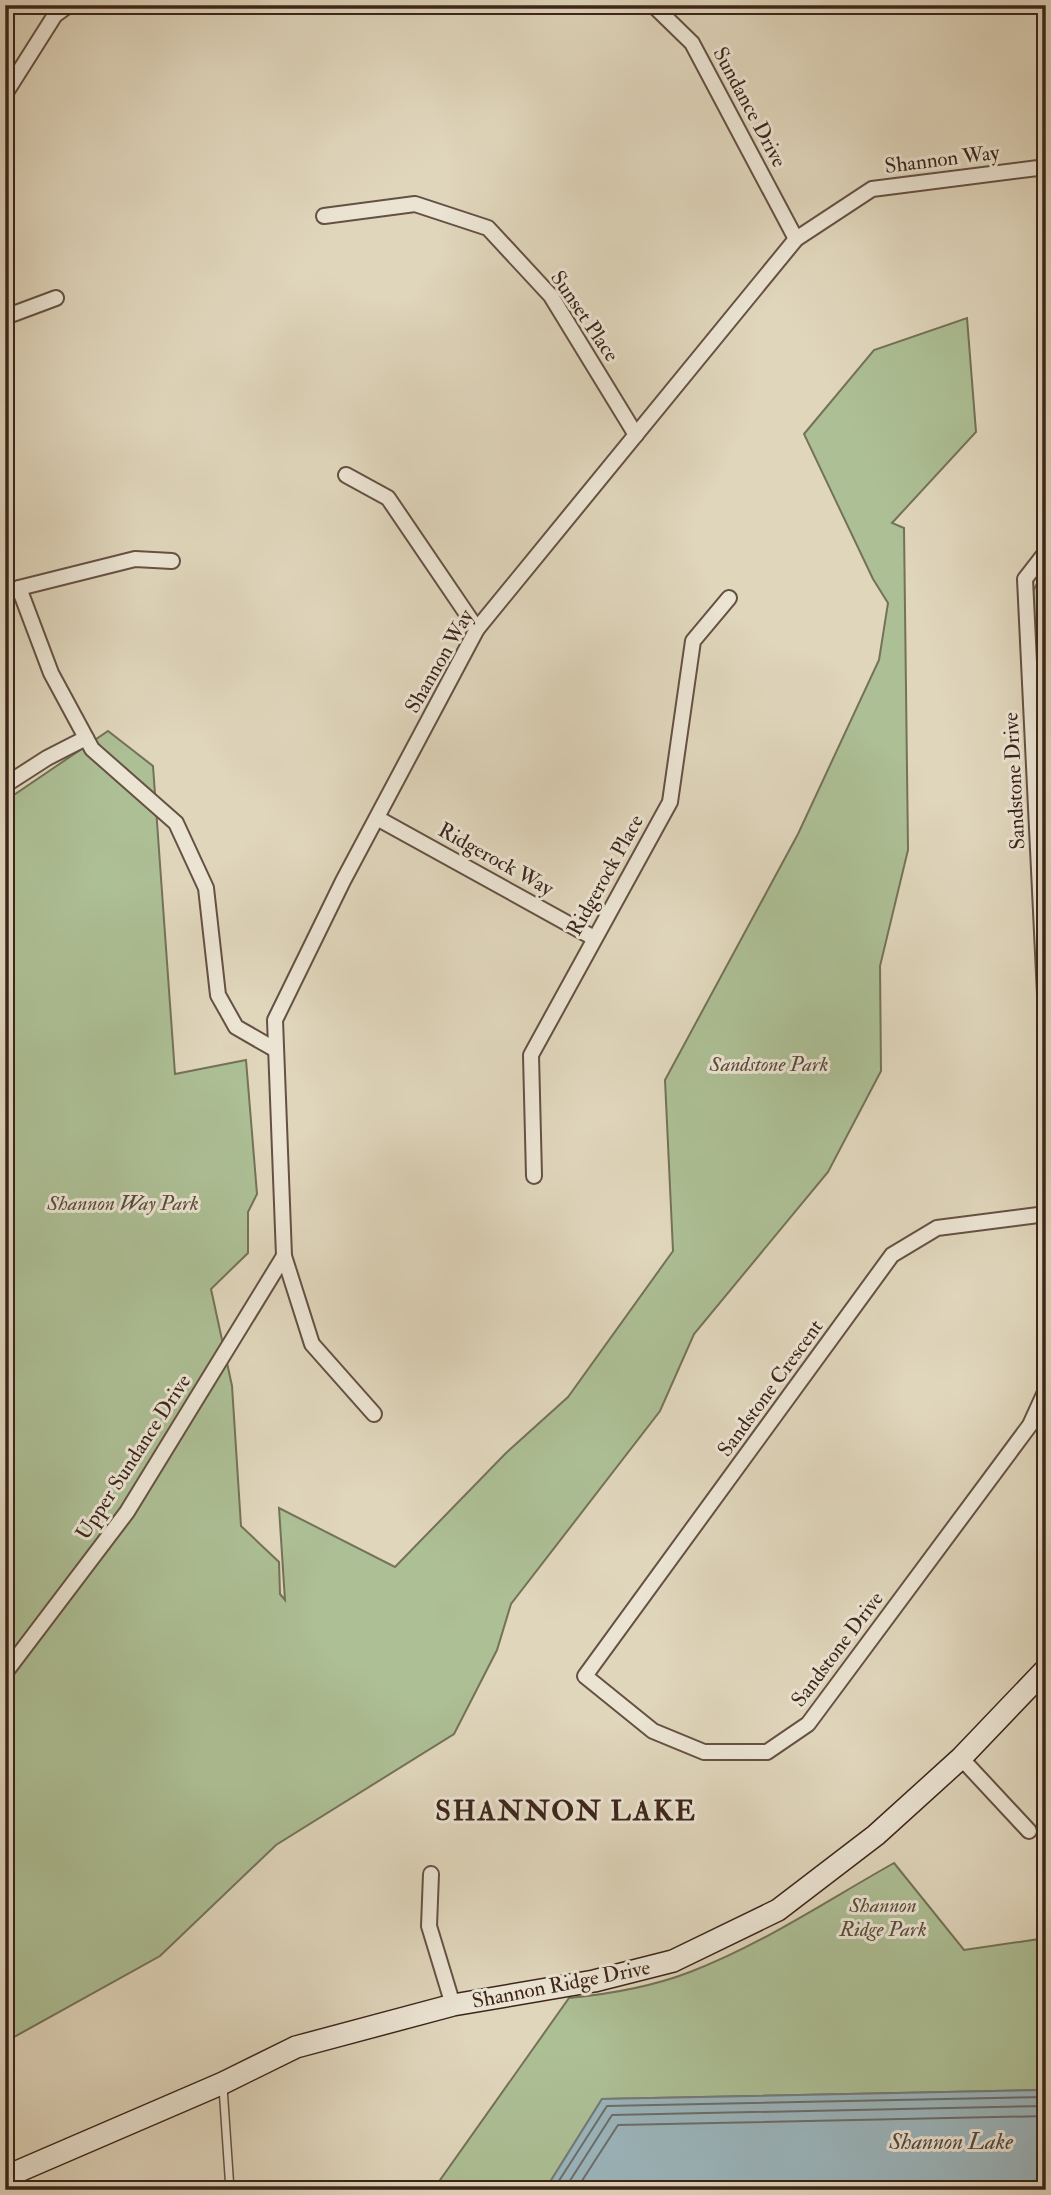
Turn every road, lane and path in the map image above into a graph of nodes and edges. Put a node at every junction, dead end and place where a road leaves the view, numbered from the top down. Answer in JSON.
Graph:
{"nodes":[{"id":1,"x":69,"y":5,"type":"edge"},
{"id":2,"x":653,"y":5,"type":"edge"},
{"id":3,"x":5,"y":94,"type":"edge"},
{"id":4,"x":1046,"y":167,"type":"edge"},
{"id":5,"x":324,"y":216,"type":"dead end"},
{"id":6,"x":796,"y":239,"type":"junction"},
{"id":7,"x":56,"y":298,"type":"dead end"},
{"id":8,"x":5,"y":317,"type":"edge"},
{"id":9,"x":636,"y":436,"type":"junction"},
{"id":10,"x":346,"y":475,"type":"dead end"},
{"id":11,"x":1046,"y":552,"type":"edge"},
{"id":12,"x":172,"y":561,"type":"dead end"},
{"id":13,"x":19,"y":588,"type":"junction"},
{"id":14,"x":5,"y":596,"type":"edge"},
{"id":15,"x":729,"y":598,"type":"dead end"},
{"id":16,"x":477,"y":629,"type":"junction"},
{"id":17,"x":86,"y":738,"type":"junction"},
{"id":18,"x":5,"y":785,"type":"edge"},
{"id":19,"x":377,"y":818,"type":"junction"},
{"id":20,"x":594,"y":938,"type":"junction"},
{"id":21,"x":1046,"y":1015,"type":"edge"},
{"id":22,"x":276,"y":1050,"type":"junction"},
{"id":23,"x":534,"y":1176,"type":"dead end"},
{"id":24,"x":1046,"y":1214,"type":"edge"},
{"id":25,"x":284,"y":1256,"type":"junction"},
{"id":26,"x":1046,"y":1390,"type":"edge"},
{"id":27,"x":374,"y":1414,"type":"dead end"},
{"id":28,"x":1046,"y":1669,"type":"edge"},
{"id":29,"x":5,"y":1673,"type":"edge"},
{"id":30,"x":585,"y":1676,"type":"joint"},
{"id":31,"x":961,"y":1758,"type":"junction"},
{"id":32,"x":1030,"y":1830,"type":"dead end"},
{"id":33,"x":432,"y":1874,"type":"dead end"},
{"id":34,"x":453,"y":2005,"type":"junction"},
{"id":35,"x":223,"y":2083,"type":"junction"},
{"id":36,"x":5,"y":2177,"type":"edge"},
{"id":37,"x":230,"y":2190,"type":"edge"}],
"edges":[{"from":1,"to":3,"type":"street"},
{"from":2,"to":6,"type":"street","name":"Sundance Drive"},
{"from":4,"to":6,"type":"street","name":"Shannon Way"},
{"from":5,"to":9,"type":"street","name":"Sunset Place"},
{"from":6,"to":9,"type":"street","name":"Shannon Way"},
{"from":7,"to":8,"type":"street"},
{"from":9,"to":16,"type":"street","name":"Shannon Way"},
{"from":10,"to":16,"type":"street"},
{"from":11,"to":21,"type":"street","name":"Sandstone Drive"},
{"from":12,"to":13,"type":"street"},
{"from":13,"to":14,"type":"street"},
{"from":13,"to":17,"type":"street"},
{"from":15,"to":20,"type":"street","name":"Ridgerock Place"},
{"from":16,"to":19,"type":"street","name":"Shannon Way"},
{"from":17,"to":18,"type":"street"},
{"from":17,"to":22,"type":"street"},
{"from":19,"to":20,"type":"street","name":"Ridgerock Way"},
{"from":19,"to":22,"type":"street","name":"Shannon Way"},
{"from":20,"to":23,"type":"street","name":"Ridgerock Place"},
{"from":22,"to":25,"type":"street","name":"Shannon Way"},
{"from":24,"to":30,"type":"street","name":"Sandstone Crescent"},
{"from":25,"to":27,"type":"street","name":"Shannon Way"},
{"from":25,"to":29,"type":"street","name":"Upper Sundance Drive"},
{"from":26,"to":30,"type":"street","name":"Sandstone Drive"},
{"from":28,"to":31,"type":"street","name":"Shannon Ridge Drive"},
{"from":31,"to":32,"type":"street"},
{"from":31,"to":34,"type":"street","name":"Shannon Ridge Drive"},
{"from":33,"to":34,"type":"street"},
{"from":34,"to":35,"type":"street","name":"Shannon Ridge Drive"},
{"from":35,"to":36,"type":"street","name":"Shannon Ridge Drive"},
{"from":35,"to":37,"type":"lane"}]}
